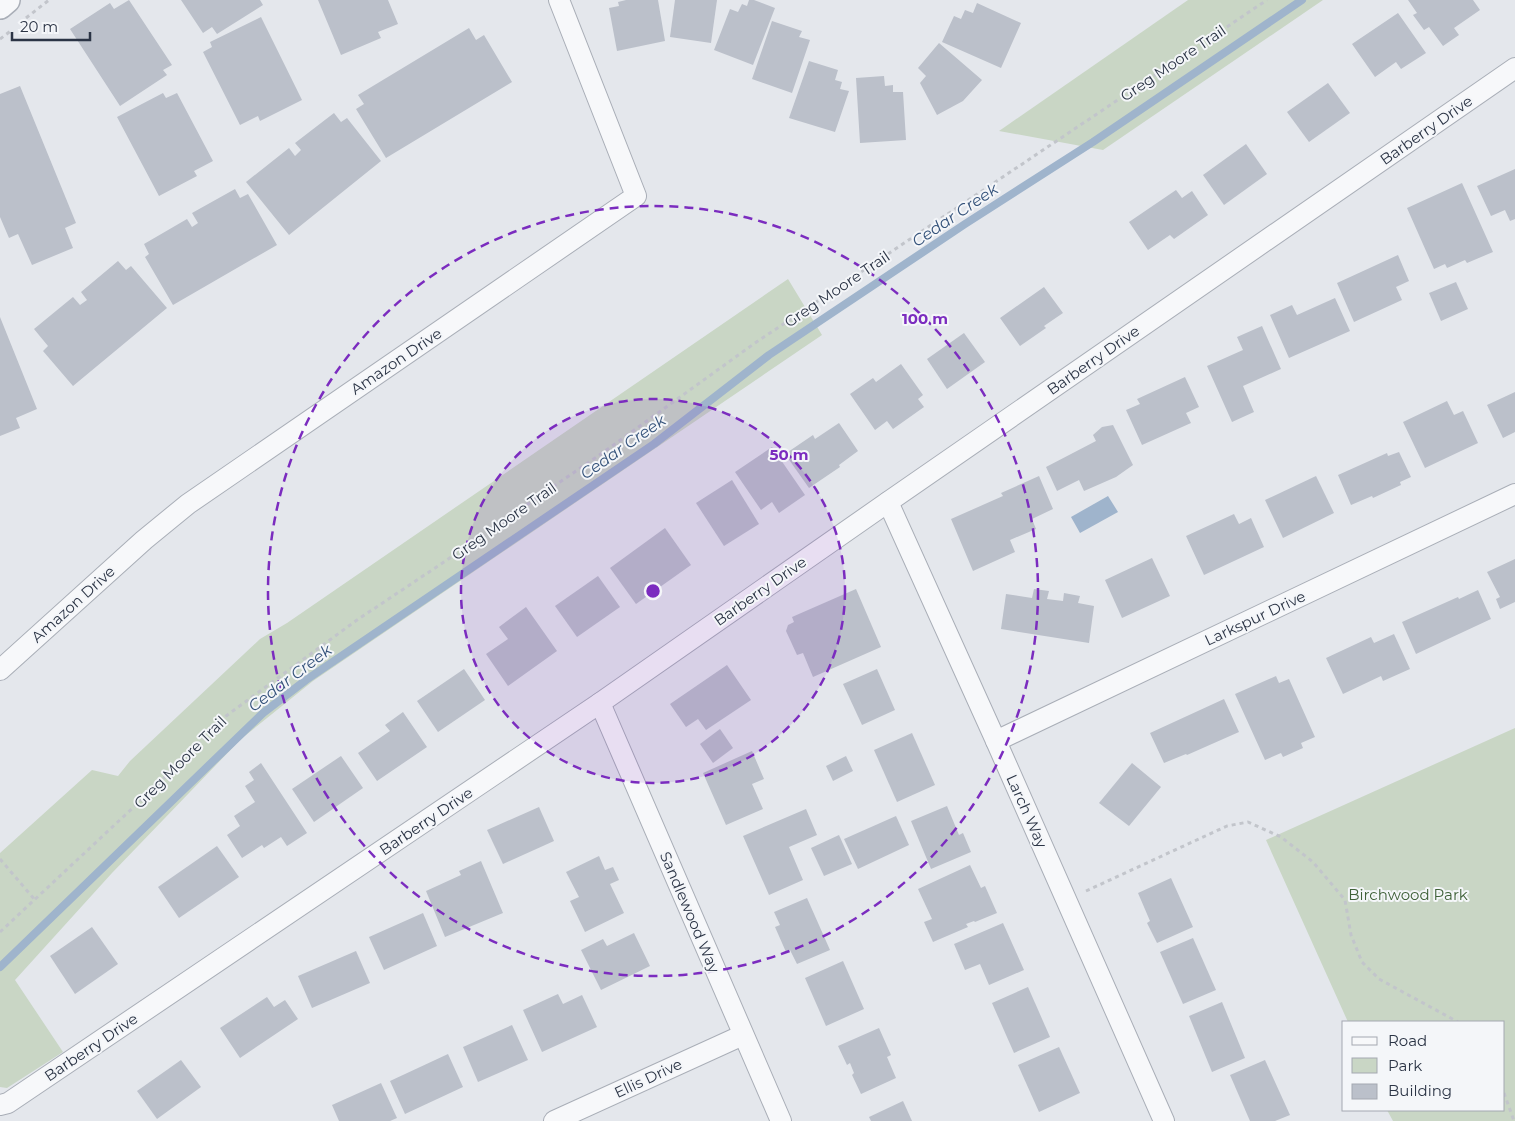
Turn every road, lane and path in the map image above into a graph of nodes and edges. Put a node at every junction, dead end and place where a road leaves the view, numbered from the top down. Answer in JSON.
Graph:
{"nodes":[{"id":1,"x":7,"y":0,"type":"edge"},
{"id":2,"x":558,"y":0,"type":"edge"},
{"id":3,"x":1267,"y":0,"type":"edge"},
{"id":4,"x":0,"y":6,"type":"edge"},
{"id":5,"x":1515,"y":68,"type":"edge"},
{"id":6,"x":1515,"y":494,"type":"edge"},
{"id":7,"x":888,"y":502,"type":"junction"},
{"id":8,"x":0,"y":670,"type":"edge"},
{"id":9,"x":600,"y":703,"type":"junction"},
{"id":10,"x":996,"y":741,"type":"junction"},
{"id":11,"x":0,"y":859,"type":"edge"},
{"id":12,"x":1065,"y":898,"type":"junction"},
{"id":13,"x":35,"y":900,"type":"junction"},
{"id":14,"x":0,"y":932,"type":"edge"},
{"id":15,"x":1456,"y":1021,"type":"edge"},
{"id":16,"x":743,"y":1035,"type":"junction"},
{"id":17,"x":1505,"y":1096,"type":"edge"},
{"id":18,"x":0,"y":1105,"type":"edge"},
{"id":19,"x":554,"y":1121,"type":"edge"},
{"id":20,"x":781,"y":1121,"type":"edge"},
{"id":21,"x":1164,"y":1121,"type":"edge"},
{"id":22,"x":1514,"y":1121,"type":"edge"}],
"edges":[{"from":1,"to":4,"type":"street"},
{"from":2,"to":8,"type":"street","name":"Amazon Drive"},
{"from":3,"to":13,"type":"path","name":"Greg Moore Trail"},
{"from":5,"to":7,"type":"street","name":"Barberry Drive"},
{"from":6,"to":10,"type":"street","name":"Larkspur Drive"},
{"from":7,"to":9,"type":"street","name":"Barberry Drive"},
{"from":7,"to":10,"type":"street","name":"Larch Way"},
{"from":9,"to":16,"type":"street","name":"Sandlewood Way"},
{"from":9,"to":18,"type":"street","name":"Barberry Drive"},
{"from":10,"to":12,"type":"street","name":"Larch Way"},
{"from":11,"to":13,"type":"path"},
{"from":12,"to":15,"type":"path"},
{"from":12,"to":21,"type":"street","name":"Larch Way"},
{"from":13,"to":14,"type":"path","name":"Greg Moore Trail"},
{"from":16,"to":19,"type":"street","name":"Ellis Drive"},
{"from":16,"to":20,"type":"street","name":"Sandlewood Way"},
{"from":17,"to":22,"type":"path"}]}
